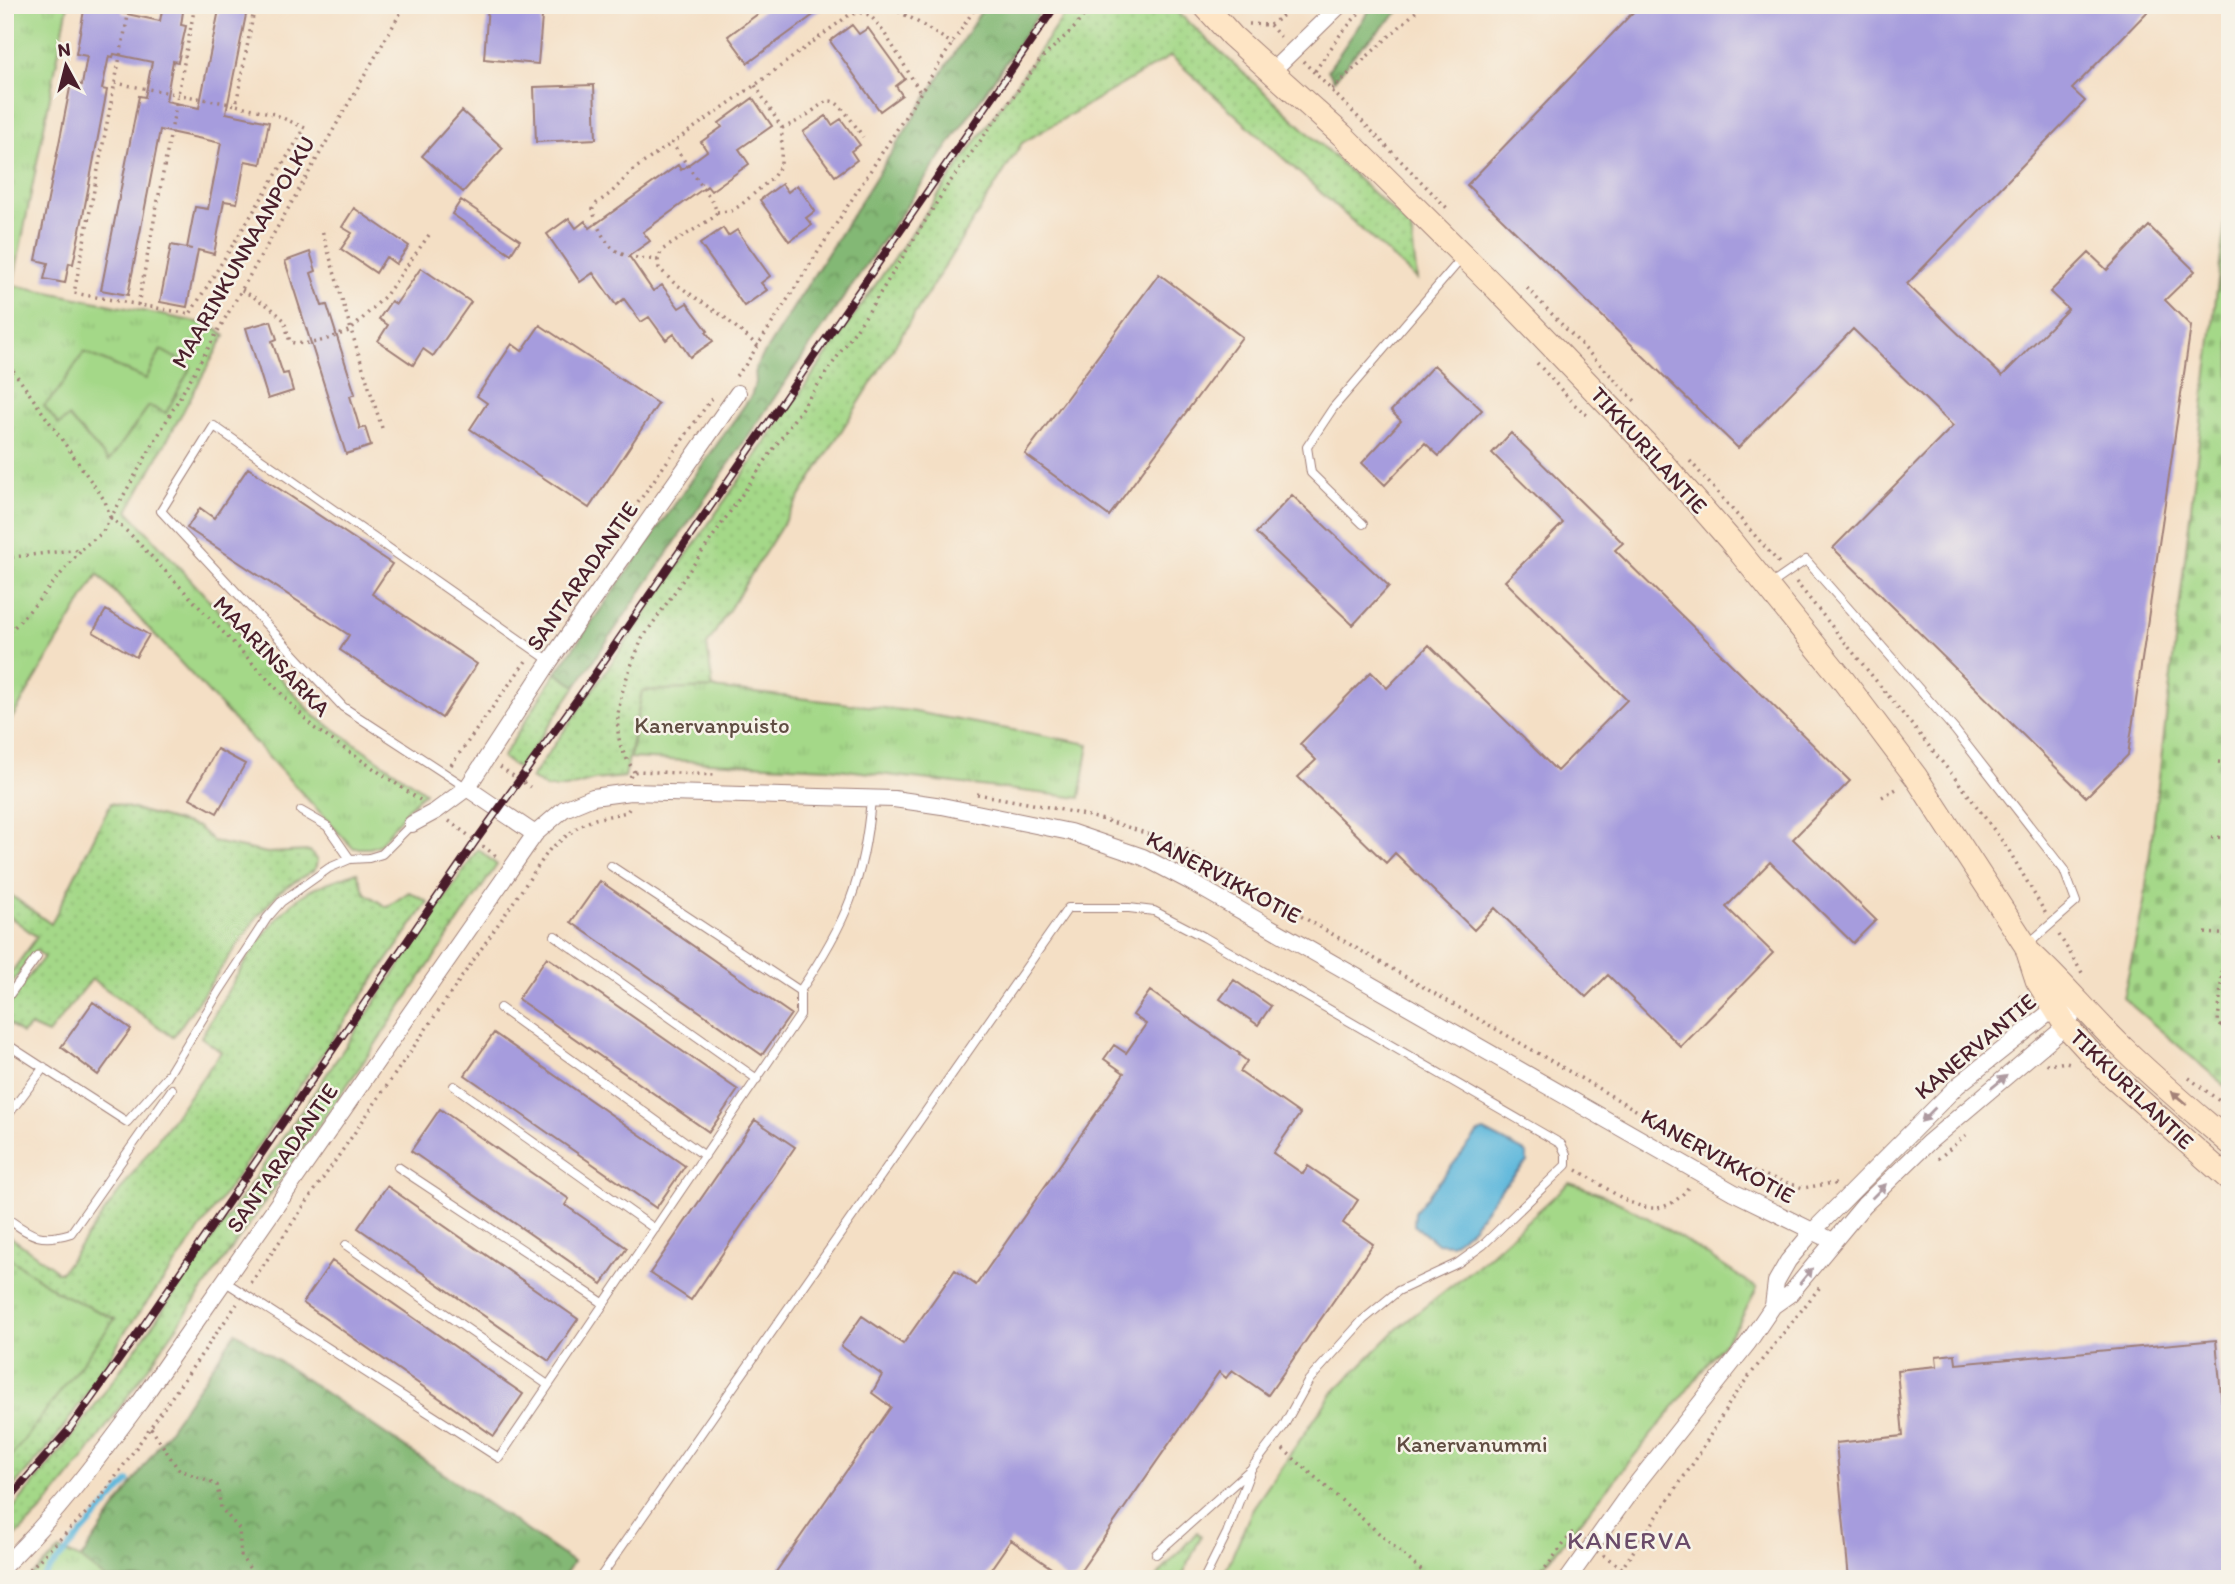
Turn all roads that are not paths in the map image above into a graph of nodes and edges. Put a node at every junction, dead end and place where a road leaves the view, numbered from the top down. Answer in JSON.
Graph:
{"nodes":[{"id":1,"x":1204,"y":5,"type":"edge"},
{"id":2,"x":1340,"y":5,"type":"edge"},
{"id":3,"x":1271,"y":72,"type":"junction"},
{"id":4,"x":1464,"y":256,"type":"junction"},
{"id":5,"x":738,"y":393,"type":"dead end"},
{"id":6,"x":1363,"y":524,"type":"dead end"},
{"id":7,"x":1768,"y":587,"type":"junction"},
{"id":8,"x":550,"y":661,"type":"junction"},
{"id":9,"x":467,"y":788,"type":"junction"},
{"id":10,"x":871,"y":799,"type":"junction"},
{"id":11,"x":300,"y":811,"type":"dead end"},
{"id":12,"x":412,"y":824,"type":"joint"},
{"id":13,"x":535,"y":834,"type":"junction"},
{"id":14,"x":350,"y":859,"type":"junction"},
{"id":15,"x":611,"y":866,"type":"dead end"},
{"id":16,"x":555,"y":936,"type":"dead end"},
{"id":17,"x":2027,"y":949,"type":"junction"},
{"id":18,"x":37,"y":957,"type":"dead end"},
{"id":19,"x":800,"y":991,"type":"junction"},
{"id":20,"x":5,"y":1001,"type":"edge"},
{"id":21,"x":500,"y":1008,"type":"dead end"},
{"id":22,"x":2066,"y":1013,"type":"junction"},
{"id":23,"x":5,"y":1043,"type":"edge"},
{"id":24,"x":44,"y":1067,"type":"junction"},
{"id":25,"x":757,"y":1079,"type":"junction"},
{"id":26,"x":454,"y":1086,"type":"dead end"},
{"id":27,"x":172,"y":1089,"type":"dead end"},
{"id":28,"x":5,"y":1119,"type":"edge"},
{"id":29,"x":2230,"y":1143,"type":"edge"},
{"id":30,"x":705,"y":1156,"type":"junction"},
{"id":31,"x":398,"y":1167,"type":"dead end"},
{"id":32,"x":2230,"y":1180,"type":"edge"},
{"id":33,"x":5,"y":1217,"type":"edge"},
{"id":34,"x":655,"y":1229,"type":"junction"},
{"id":35,"x":1813,"y":1231,"type":"junction"},
{"id":36,"x":1833,"y":1241,"type":"junction"},
{"id":37,"x":345,"y":1245,"type":"dead end"},
{"id":38,"x":224,"y":1281,"type":"junction"},
{"id":39,"x":603,"y":1303,"type":"junction"},
{"id":40,"x":1773,"y":1306,"type":"junction"},
{"id":41,"x":548,"y":1385,"type":"junction"},
{"id":42,"x":1251,"y":1469,"type":"junction"},
{"id":43,"x":1156,"y":1554,"type":"dead end"},
{"id":44,"x":5,"y":1565,"type":"edge"},
{"id":45,"x":599,"y":1579,"type":"edge"},
{"id":46,"x":1204,"y":1579,"type":"edge"},
{"id":47,"x":1568,"y":1579,"type":"edge"}],
"edges":[{"from":1,"to":3,"type":"main road","name":"TIKKURILANTIE"},
{"from":2,"to":3,"type":"street"},
{"from":3,"to":4,"type":"main road","name":"TIKKURILANTIE"},
{"from":4,"to":6,"type":"lane"},
{"from":4,"to":7,"type":"main road","name":"TIKKURILANTIE"},
{"from":5,"to":8,"type":"street","name":"SANTARADANTIE"},
{"from":7,"to":17,"type":"main road","name":"TIKKURILANTIE"},
{"from":7,"to":17,"type":"lane"},
{"from":8,"to":9,"type":"street","name":"SANTARADANTIE"},
{"from":8,"to":9,"type":"lane"},
{"from":9,"to":12,"type":"street","name":"SANTARADANTIE"},
{"from":9,"to":13,"type":"street"},
{"from":10,"to":13,"type":"street","name":"KANERVIKKOTIE"},
{"from":10,"to":19,"type":"lane"},
{"from":10,"to":35,"type":"street","name":"KANERVIKKOTIE"},
{"from":11,"to":14,"type":"lane"},
{"from":12,"to":14,"type":"lane"},
{"from":13,"to":38,"type":"street","name":"SANTARADANTIE"},
{"from":14,"to":24,"type":"lane"},
{"from":15,"to":19,"type":"lane"},
{"from":16,"to":25,"type":"lane"},
{"from":17,"to":22,"type":"main road","name":"TIKKURILANTIE"},
{"from":18,"to":20,"type":"lane"},
{"from":19,"to":25,"type":"lane"},
{"from":21,"to":30,"type":"lane"},
{"from":29,"to":22,"type":"main road","name":"TIKKURILANTIE","one_way":true},
{"from":22,"to":32,"type":"main road","name":"TIKKURILANTIE"},
{"from":22,"to":35,"type":"street","name":"KANERVANTIE","one_way":true},
{"from":36,"to":22,"type":"street","name":"KANERVANTIE","one_way":true},
{"from":23,"to":24,"type":"lane"},
{"from":24,"to":28,"type":"lane"},
{"from":25,"to":30,"type":"lane"},
{"from":26,"to":34,"type":"lane"},
{"from":27,"to":33,"type":"lane"},
{"from":30,"to":34,"type":"lane"},
{"from":31,"to":39,"type":"lane"},
{"from":34,"to":39,"type":"lane"},
{"from":35,"to":36,"type":"street","name":"KANERVIKKOTIE"},
{"from":35,"to":40,"type":"street","name":"KANERVANTIE"},
{"from":40,"to":36,"type":"street","name":"KANERVANTIE","one_way":true},
{"from":37,"to":41,"type":"lane"},
{"from":38,"to":41,"type":"lane"},
{"from":38,"to":44,"type":"street","name":"SANTARADANTIE"},
{"from":39,"to":41,"type":"lane"},
{"from":40,"to":47,"type":"street","name":"KANERVANTIE"},
{"from":42,"to":43,"type":"lane"},
{"from":42,"to":45,"type":"lane"},
{"from":42,"to":46,"type":"lane"}]}
